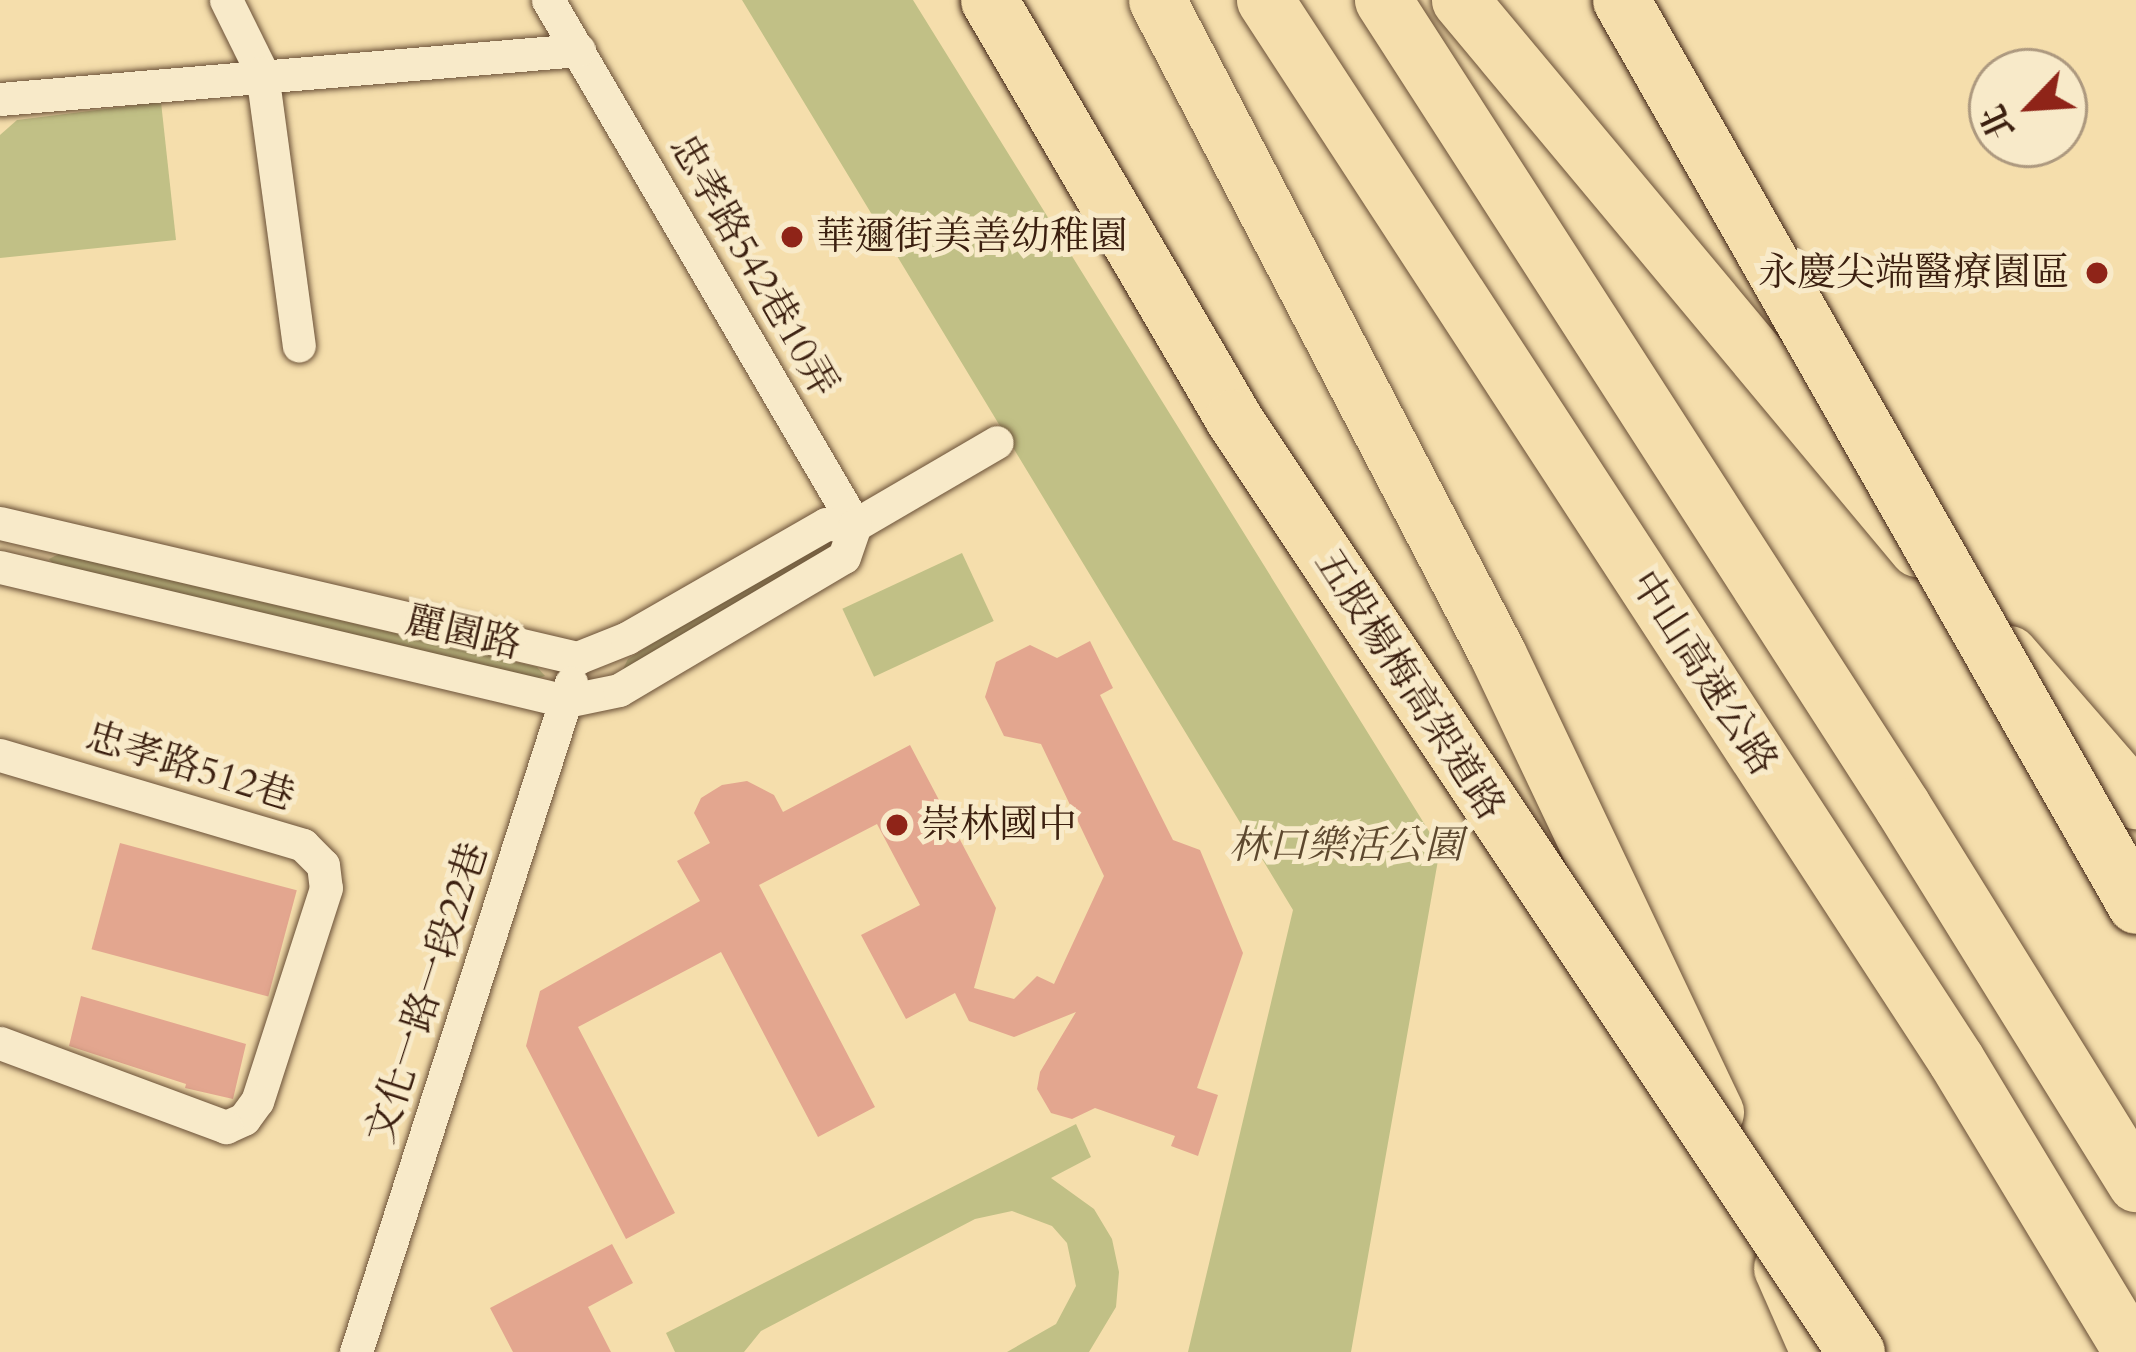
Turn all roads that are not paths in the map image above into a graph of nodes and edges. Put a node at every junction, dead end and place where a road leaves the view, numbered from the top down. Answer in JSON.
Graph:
{"nodes":[{"id":1,"x":226,"y":0,"type":"edge"},
{"id":2,"x":548,"y":0,"type":"edge"},
{"id":3,"x":989,"y":0,"type":"edge"},
{"id":4,"x":1157,"y":0,"type":"edge"},
{"id":5,"x":1264,"y":0,"type":"edge"},
{"id":6,"x":1383,"y":0,"type":"edge"},
{"id":7,"x":1460,"y":0,"type":"edge"},
{"id":8,"x":1621,"y":0,"type":"edge"},
{"id":9,"x":579,"y":50,"type":"junction"},
{"id":10,"x":262,"y":74,"type":"junction"},
{"id":11,"x":0,"y":99,"type":"edge"},
{"id":12,"x":299,"y":346,"type":"dead end"},
{"id":13,"x":997,"y":442,"type":"dead end"},
{"id":14,"x":0,"y":523,"type":"edge"},
{"id":15,"x":855,"y":525,"type":"junction"},
{"id":16,"x":0,"y":567,"type":"edge"},
{"id":17,"x":577,"y":658,"type":"junction"},
{"id":18,"x":566,"y":701,"type":"junction"},
{"id":19,"x":0,"y":754,"type":"edge"},
{"id":20,"x":2136,"y":800,"type":"edge"},
{"id":21,"x":2136,"y":905,"type":"edge"},
{"id":22,"x":0,"y":1043,"type":"edge"},
{"id":23,"x":1694,"y":1065,"type":"junction"},
{"id":24,"x":2136,"y":1183,"type":"edge"},
{"id":25,"x":356,"y":1352,"type":"edge"},
{"id":26,"x":1798,"y":1352,"type":"edge"},
{"id":27,"x":1819,"y":1352,"type":"edge"},
{"id":28,"x":1856,"y":1352,"type":"edge"},
{"id":29,"x":2132,"y":1352,"type":"edge"}],
"edges":[{"from":1,"to":10,"type":"street"},
{"from":2,"to":9,"type":"street","name":"忠孝路542巷10弄"},
{"from":3,"to":28,"type":"highway","name":"五股楊梅高架道路","bridge":true},
{"from":4,"to":23,"type":"highway"},
{"from":5,"to":29,"type":"highway","name":"中山高速公路"},
{"from":6,"to":24,"type":"highway"},
{"from":7,"to":20,"type":"highway"},
{"from":8,"to":21,"type":"highway","bridge":true},
{"from":9,"to":10,"type":"street"},
{"from":9,"to":15,"type":"street","name":"忠孝路542巷10弄"},
{"from":10,"to":11,"type":"street"},
{"from":10,"to":12,"type":"street"},
{"from":13,"to":15,"type":"street","name":"麗園路"},
{"from":14,"to":17,"type":"street","name":"麗園路"},
{"from":15,"to":17,"type":"street","name":"麗園路"},
{"from":15,"to":18,"type":"street","name":"麗園路"},
{"from":16,"to":18,"type":"street","name":"麗園路"},
{"from":17,"to":18,"type":"street","name":"文化一路一段22巷"},
{"from":18,"to":25,"type":"street","name":"文化一路一段22巷"},
{"from":19,"to":22,"type":"street","name":"忠孝路512巷"},
{"from":23,"to":26,"type":"highway"},
{"from":23,"to":27,"type":"highway"}]}
